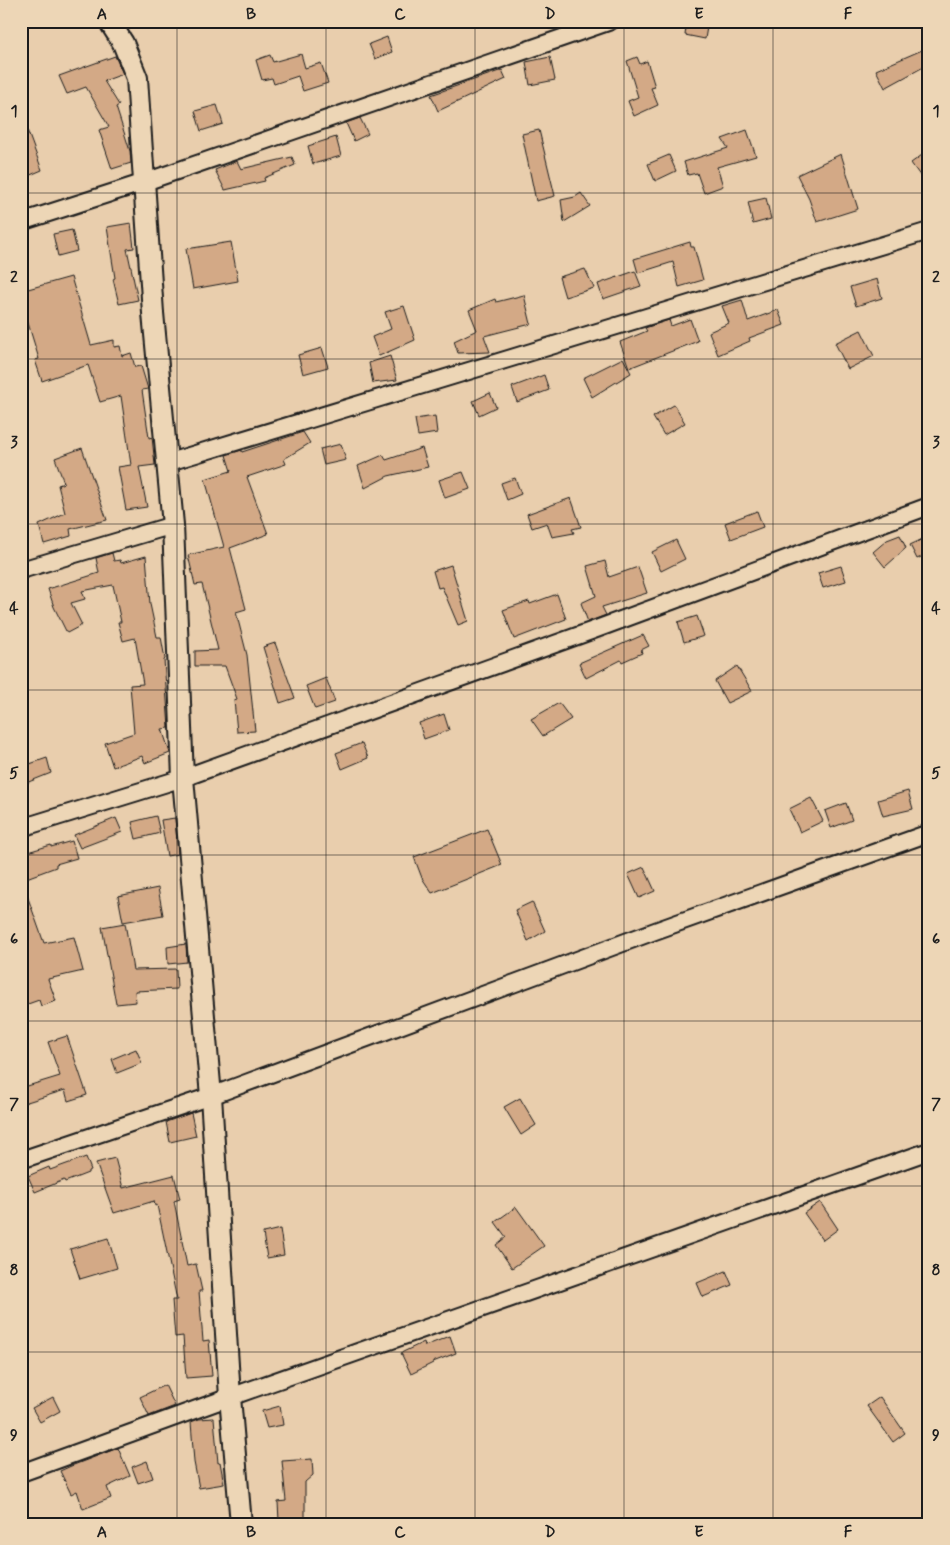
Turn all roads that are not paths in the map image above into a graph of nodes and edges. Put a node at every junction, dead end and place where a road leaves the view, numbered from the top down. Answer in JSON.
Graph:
{"nodes":[{"id":1,"x":109,"y":21,"type":"edge"},
{"id":2,"x":611,"y":21,"type":"edge"},
{"id":3,"x":145,"y":182,"type":"junction"},
{"id":4,"x":21,"y":222,"type":"edge"},
{"id":5,"x":929,"y":231,"type":"edge"},
{"id":6,"x":166,"y":462,"type":"junction"},
{"id":7,"x":929,"y":506,"type":"edge"},
{"id":8,"x":173,"y":525,"type":"junction"},
{"id":9,"x":21,"y":570,"type":"edge"},
{"id":10,"x":183,"y":778,"type":"junction"},
{"id":11,"x":21,"y":828,"type":"edge"},
{"id":12,"x":929,"y":833,"type":"edge"},
{"id":13,"x":211,"y":1096,"type":"junction"},
{"id":14,"x":929,"y":1150,"type":"edge"},
{"id":15,"x":21,"y":1160,"type":"edge"},
{"id":16,"x":230,"y":1397,"type":"junction"},
{"id":17,"x":21,"y":1473,"type":"edge"},
{"id":18,"x":241,"y":1524,"type":"edge"}],
"edges":[{"from":1,"to":3,"type":"street"},
{"from":2,"to":3,"type":"street"},
{"from":3,"to":4,"type":"street"},
{"from":3,"to":6,"type":"street"},
{"from":5,"to":6,"type":"street"},
{"from":6,"to":8,"type":"street"},
{"from":7,"to":10,"type":"street"},
{"from":8,"to":9,"type":"street"},
{"from":8,"to":10,"type":"street"},
{"from":10,"to":11,"type":"street"},
{"from":10,"to":13,"type":"street"},
{"from":12,"to":13,"type":"street"},
{"from":13,"to":15,"type":"street"},
{"from":13,"to":16,"type":"street"},
{"from":14,"to":16,"type":"street"},
{"from":16,"to":17,"type":"street"},
{"from":16,"to":18,"type":"street"}]}
